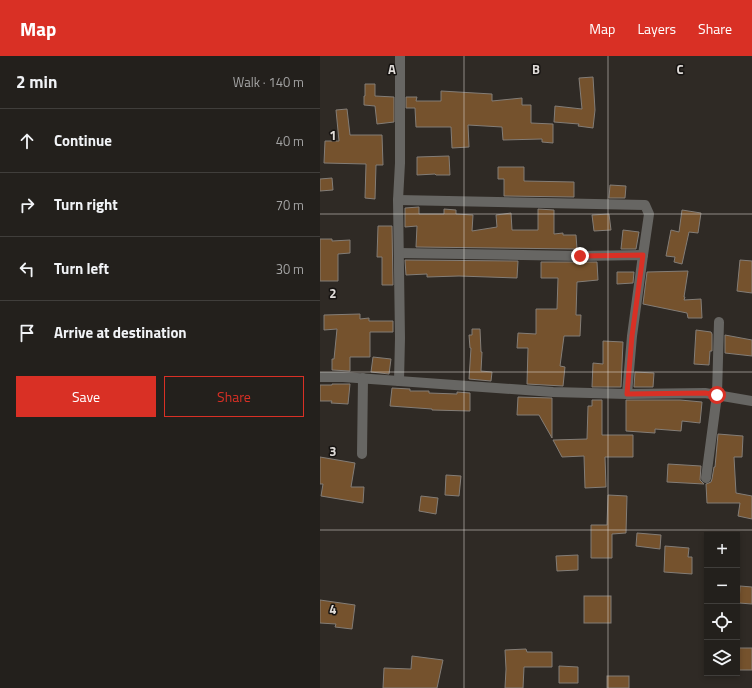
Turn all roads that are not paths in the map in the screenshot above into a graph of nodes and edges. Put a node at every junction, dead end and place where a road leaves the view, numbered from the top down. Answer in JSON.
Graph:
{"nodes":[{"id":1,"x":400,"y":56,"type":"edge"},
{"id":2,"x":398,"y":200,"type":"junction"},
{"id":3,"x":399,"y":253,"type":"junction"},
{"id":4,"x":643,"y":255,"type":"junction"},
{"id":5,"x":719,"y":322,"type":"dead end"},
{"id":6,"x":320,"y":377,"type":"edge"},
{"id":7,"x":363,"y":378,"type":"junction"},
{"id":8,"x":399,"y":381,"type":"junction"},
{"id":9,"x":627,"y":394,"type":"junction"},
{"id":10,"x":717,"y":395,"type":"junction"},
{"id":11,"x":752,"y":401,"type":"edge"},
{"id":12,"x":362,"y":454,"type":"dead end"},
{"id":13,"x":706,"y":478,"type":"dead end"}],
"edges":[{"from":1,"to":2,"type":"street"},
{"from":2,"to":3,"type":"street"},
{"from":2,"to":4,"type":"street"},
{"from":3,"to":4,"type":"street"},
{"from":3,"to":8,"type":"street"},
{"from":4,"to":9,"type":"street"},
{"from":5,"to":10,"type":"street"},
{"from":6,"to":7,"type":"street"},
{"from":7,"to":8,"type":"street"},
{"from":7,"to":12,"type":"street"},
{"from":8,"to":9,"type":"street"},
{"from":9,"to":10,"type":"street"},
{"from":10,"to":11,"type":"street"},
{"from":10,"to":13,"type":"street"}]}
